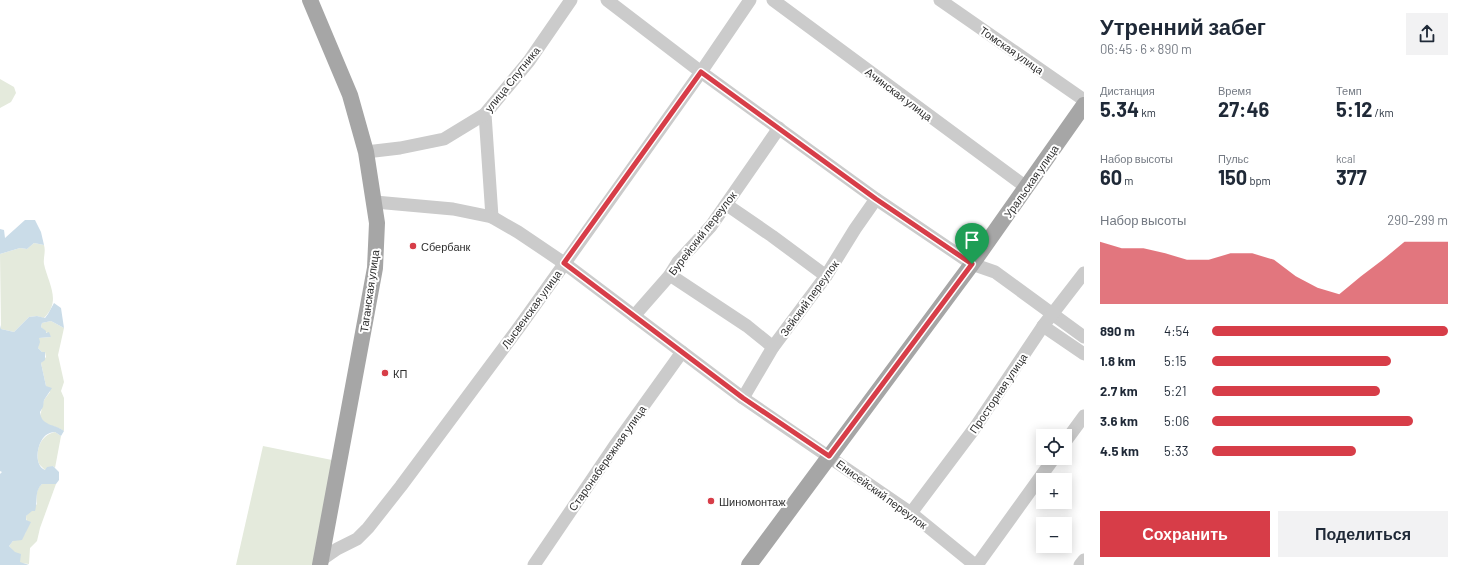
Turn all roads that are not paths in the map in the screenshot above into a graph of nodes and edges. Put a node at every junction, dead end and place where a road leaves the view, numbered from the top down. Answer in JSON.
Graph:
{"nodes":[{"id":1,"x":310,"y":0,"type":"edge"},
{"id":2,"x":571,"y":0,"type":"edge"},
{"id":3,"x":607,"y":0,"type":"edge"},
{"id":4,"x":750,"y":0,"type":"edge"},
{"id":5,"x":773,"y":0,"type":"edge"},
{"id":6,"x":940,"y":0,"type":"edge"},
{"id":7,"x":701,"y":72,"type":"junction"},
{"id":8,"x":1084,"y":100,"type":"edge"},
{"id":9,"x":1084,"y":105,"type":"edge"},
{"id":10,"x":485,"y":114,"type":"junction"},
{"id":11,"x":779,"y":128,"type":"junction"},
{"id":12,"x":366,"y":152,"type":"junction"},
{"id":13,"x":1026,"y":187,"type":"junction"},
{"id":14,"x":876,"y":199,"type":"junction"},
{"id":15,"x":375,"y":202,"type":"junction"},
{"id":16,"x":727,"y":205,"type":"junction"},
{"id":17,"x":492,"y":217,"type":"junction"},
{"id":18,"x":564,"y":263,"type":"junction"},
{"id":19,"x":972,"y":264,"type":"junction"},
{"id":20,"x":1084,"y":273,"type":"edge"},
{"id":21,"x":670,"y":275,"type":"junction"},
{"id":22,"x":826,"y":276,"type":"junction"},
{"id":23,"x":1052,"y":314,"type":"junction"},
{"id":24,"x":634,"y":316,"type":"junction"},
{"id":25,"x":1043,"y":326,"type":"junction"},
{"id":26,"x":1084,"y":337,"type":"edge"},
{"id":27,"x":773,"y":347,"type":"junction"},
{"id":28,"x":682,"y":352,"type":"junction"},
{"id":29,"x":1084,"y":354,"type":"edge"},
{"id":30,"x":743,"y":398,"type":"junction"},
{"id":31,"x":1084,"y":416,"type":"edge"},
{"id":32,"x":1072,"y":432,"type":"edge"},
{"id":33,"x":829,"y":456,"type":"junction"},
{"id":34,"x":1049,"y":465,"type":"edge"},
{"id":35,"x":911,"y":512,"type":"junction"},
{"id":36,"x":1084,"y":560,"type":"edge"},
{"id":37,"x":321,"y":563,"type":"edge"},
{"id":38,"x":534,"y":565,"type":"edge"},
{"id":39,"x":749,"y":565,"type":"edge"},
{"id":40,"x":976,"y":565,"type":"edge"},
{"id":41,"x":1080,"y":565,"type":"edge"}],
"edges":[{"from":1,"to":12,"type":"main road","name":"Таганская улица"},
{"from":2,"to":10,"type":"street","name":"улица Спутника"},
{"from":3,"to":7,"type":"street"},
{"from":4,"to":7,"type":"street","name":"Лысвенская улица"},
{"from":5,"to":13,"type":"street","name":"Ачинская улица"},
{"from":6,"to":8,"type":"street","name":"Томская улица"},
{"from":7,"to":11,"type":"street"},
{"from":7,"to":18,"type":"street","name":"Лысвенская улица"},
{"from":9,"to":13,"type":"main road","name":"Уральская улица"},
{"from":10,"to":12,"type":"street","name":"улица Спутника"},
{"from":10,"to":17,"type":"street"},
{"from":11,"to":14,"type":"street"},
{"from":11,"to":16,"type":"street","name":"Бурейский переулок"},
{"from":12,"to":15,"type":"main road","name":"Таганская улица"},
{"from":13,"to":19,"type":"main road","name":"Уральская улица"},
{"from":14,"to":19,"type":"street"},
{"from":14,"to":22,"type":"street","name":"Зейский переулок"},
{"from":15,"to":17,"type":"street","name":"Енисейский переулок"},
{"from":15,"to":37,"type":"main road","name":"Таганская улица"},
{"from":16,"to":21,"type":"street","name":"Бурейский переулок"},
{"from":16,"to":22,"type":"street"},
{"from":17,"to":18,"type":"street","name":"Енисейский переулок"},
{"from":18,"to":24,"type":"street","name":"Енисейский переулок"},
{"from":18,"to":37,"type":"street","name":"Лысвенская улица"},
{"from":19,"to":23,"type":"street"},
{"from":19,"to":33,"type":"main road","name":"Уральская улица"},
{"from":20,"to":23,"type":"street","name":"Просторная улица"},
{"from":21,"to":24,"type":"street","name":"Бурейский переулок"},
{"from":21,"to":27,"type":"street"},
{"from":22,"to":27,"type":"street","name":"Зейский переулок"},
{"from":23,"to":25,"type":"street","name":"Просторная улица"},
{"from":23,"to":26,"type":"street"},
{"from":24,"to":28,"type":"street","name":"Енисейский переулок"},
{"from":25,"to":29,"type":"street"},
{"from":25,"to":35,"type":"street","name":"Просторная улица"},
{"from":27,"to":30,"type":"street","name":"Зейский переулок"},
{"from":28,"to":30,"type":"street","name":"Енисейский переулок"},
{"from":28,"to":38,"type":"street","name":"Старонабережная улица"},
{"from":30,"to":33,"type":"street","name":"Енисейский переулок"},
{"from":31,"to":32,"type":"street"},
{"from":33,"to":35,"type":"street","name":"Енисейский переулок"},
{"from":33,"to":39,"type":"main road","name":"Уральская улица"},
{"from":34,"to":40,"type":"street"},
{"from":35,"to":40,"type":"street","name":"Енисейский переулок"},
{"from":36,"to":41,"type":"street"}]}
